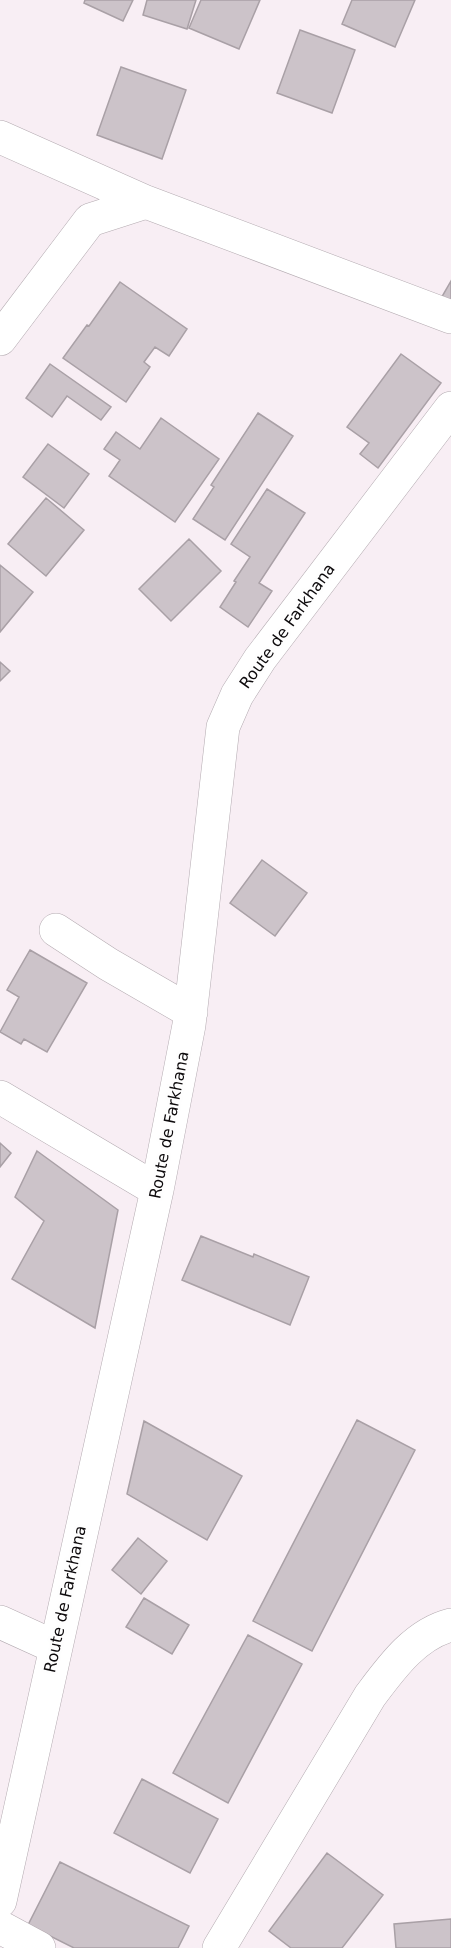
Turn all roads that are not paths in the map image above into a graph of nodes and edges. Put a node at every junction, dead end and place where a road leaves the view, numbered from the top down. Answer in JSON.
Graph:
{"nodes":[{"id":1,"x":0,"y":137,"type":"edge"},
{"id":2,"x":146,"y":202,"type":"junction"},
{"id":3,"x":451,"y":317,"type":"edge"},
{"id":4,"x":0,"y":339,"type":"edge"},
{"id":5,"x":451,"y":408,"type":"edge"},
{"id":6,"x":56,"y":930,"type":"dead end"},
{"id":7,"x":191,"y":1012,"type":"junction"},
{"id":8,"x":0,"y":1096,"type":"edge"},
{"id":9,"x":157,"y":1190,"type":"junction"},
{"id":10,"x":0,"y":1622,"type":"edge"},
{"id":11,"x":451,"y":1625,"type":"edge"},
{"id":12,"x":55,"y":1647,"type":"junction"},
{"id":13,"x":1,"y":1894,"type":"edge"},
{"id":14,"x":0,"y":1927,"type":"edge"},
{"id":15,"x":39,"y":1948,"type":"edge"},
{"id":16,"x":219,"y":1948,"type":"edge"}],
"edges":[{"from":1,"to":2,"type":"street"},
{"from":2,"to":3,"type":"street"},
{"from":2,"to":4,"type":"street"},
{"from":5,"to":7,"type":"street","name":"Route de Farkhana"},
{"from":6,"to":7,"type":"street"},
{"from":7,"to":9,"type":"street","name":"Route de Farkhana"},
{"from":8,"to":9,"type":"street"},
{"from":9,"to":12,"type":"street","name":"Route de Farkhana"},
{"from":10,"to":12,"type":"street"},
{"from":11,"to":16,"type":"street"},
{"from":12,"to":13,"type":"street","name":"Route de Farkhana"},
{"from":14,"to":15,"type":"street"}]}
